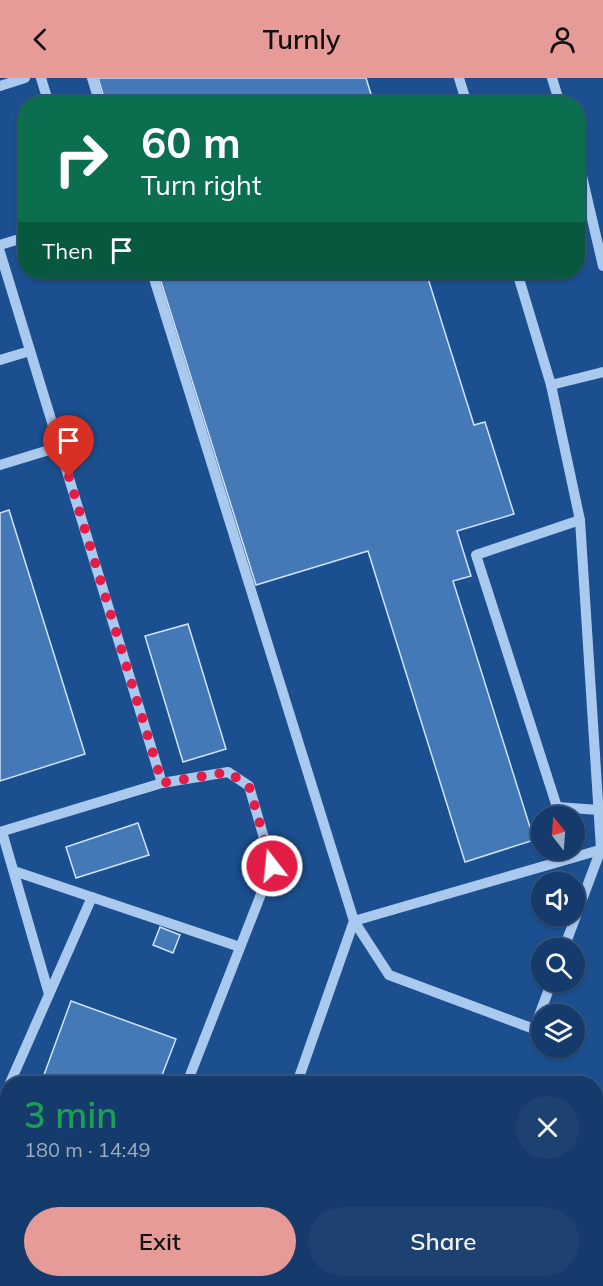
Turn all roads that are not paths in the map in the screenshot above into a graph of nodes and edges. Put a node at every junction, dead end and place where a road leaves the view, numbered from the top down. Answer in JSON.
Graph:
{"nodes":[{"id":1,"x":25,"y":78,"type":"edge"},
{"id":2,"x":41,"y":78,"type":"edge"},
{"id":3,"x":92,"y":78,"type":"edge"},
{"id":4,"x":459,"y":78,"type":"edge"},
{"id":5,"x":552,"y":78,"type":"edge"},
{"id":6,"x":0,"y":86,"type":"edge"},
{"id":7,"x":47,"y":96,"type":"edge"},
{"id":8,"x":98,"y":96,"type":"edge"},
{"id":9,"x":465,"y":96,"type":"edge"},
{"id":10,"x":558,"y":96,"type":"edge"},
{"id":11,"x":585,"y":189,"type":"edge"},
{"id":12,"x":18,"y":239,"type":"edge"},
{"id":13,"x":0,"y":245,"type":"edge"},
{"id":14,"x":0,"y":252,"type":"edge"},
{"id":15,"x":603,"y":266,"type":"edge"},
{"id":16,"x":154,"y":279,"type":"edge"},
{"id":17,"x":519,"y":279,"type":"edge"},
{"id":18,"x":30,"y":351,"type":"junction"},
{"id":19,"x":0,"y":360,"type":"edge"},
{"id":20,"x":603,"y":372,"type":"edge"},
{"id":21,"x":551,"y":385,"type":"junction"},
{"id":22,"x":59,"y":447,"type":"junction"},
{"id":23,"x":0,"y":465,"type":"edge"},
{"id":24,"x":580,"y":520,"type":"junction"},
{"id":25,"x":162,"y":783,"type":"junction"},
{"id":26,"x":599,"y":810,"type":"junction"},
{"id":27,"x":1,"y":832,"type":"edge"},
{"id":28,"x":602,"y":849,"type":"edge"},
{"id":29,"x":14,"y":871,"type":"junction"},
{"id":30,"x":92,"y":897,"type":"junction"},
{"id":31,"x":354,"y":921,"type":"junction"},
{"id":32,"x":568,"y":938,"type":"edge"},
{"id":33,"x":240,"y":947,"type":"junction"},
{"id":34,"x":548,"y":992,"type":"edge"},
{"id":35,"x":49,"y":994,"type":"junction"},
{"id":36,"x":13,"y":1076,"type":"edge"},
{"id":37,"x":190,"y":1076,"type":"edge"},
{"id":38,"x":299,"y":1076,"type":"edge"}],
"edges":[{"from":1,"to":6,"type":"street"},
{"from":2,"to":7,"type":"street"},
{"from":3,"to":8,"type":"street"},
{"from":4,"to":9,"type":"street"},
{"from":5,"to":10,"type":"street"},
{"from":11,"to":15,"type":"street"},
{"from":12,"to":13,"type":"street"},
{"from":14,"to":18,"type":"street"},
{"from":16,"to":31,"type":"street"},
{"from":17,"to":21,"type":"street"},
{"from":18,"to":19,"type":"street"},
{"from":18,"to":22,"type":"street"},
{"from":20,"to":21,"type":"street"},
{"from":21,"to":24,"type":"street"},
{"from":22,"to":23,"type":"street"},
{"from":22,"to":25,"type":"street"},
{"from":24,"to":26,"type":"street"},
{"from":24,"to":26,"type":"street"},
{"from":25,"to":27,"type":"street"},
{"from":25,"to":33,"type":"street"},
{"from":26,"to":28,"type":"street"},
{"from":27,"to":29,"type":"street"},
{"from":28,"to":31,"type":"street"},
{"from":28,"to":32,"type":"street"},
{"from":29,"to":30,"type":"street"},
{"from":29,"to":35,"type":"street"},
{"from":30,"to":33,"type":"street"},
{"from":30,"to":35,"type":"street"},
{"from":31,"to":34,"type":"street"},
{"from":31,"to":38,"type":"street"},
{"from":33,"to":37,"type":"street"},
{"from":35,"to":36,"type":"street"}]}
